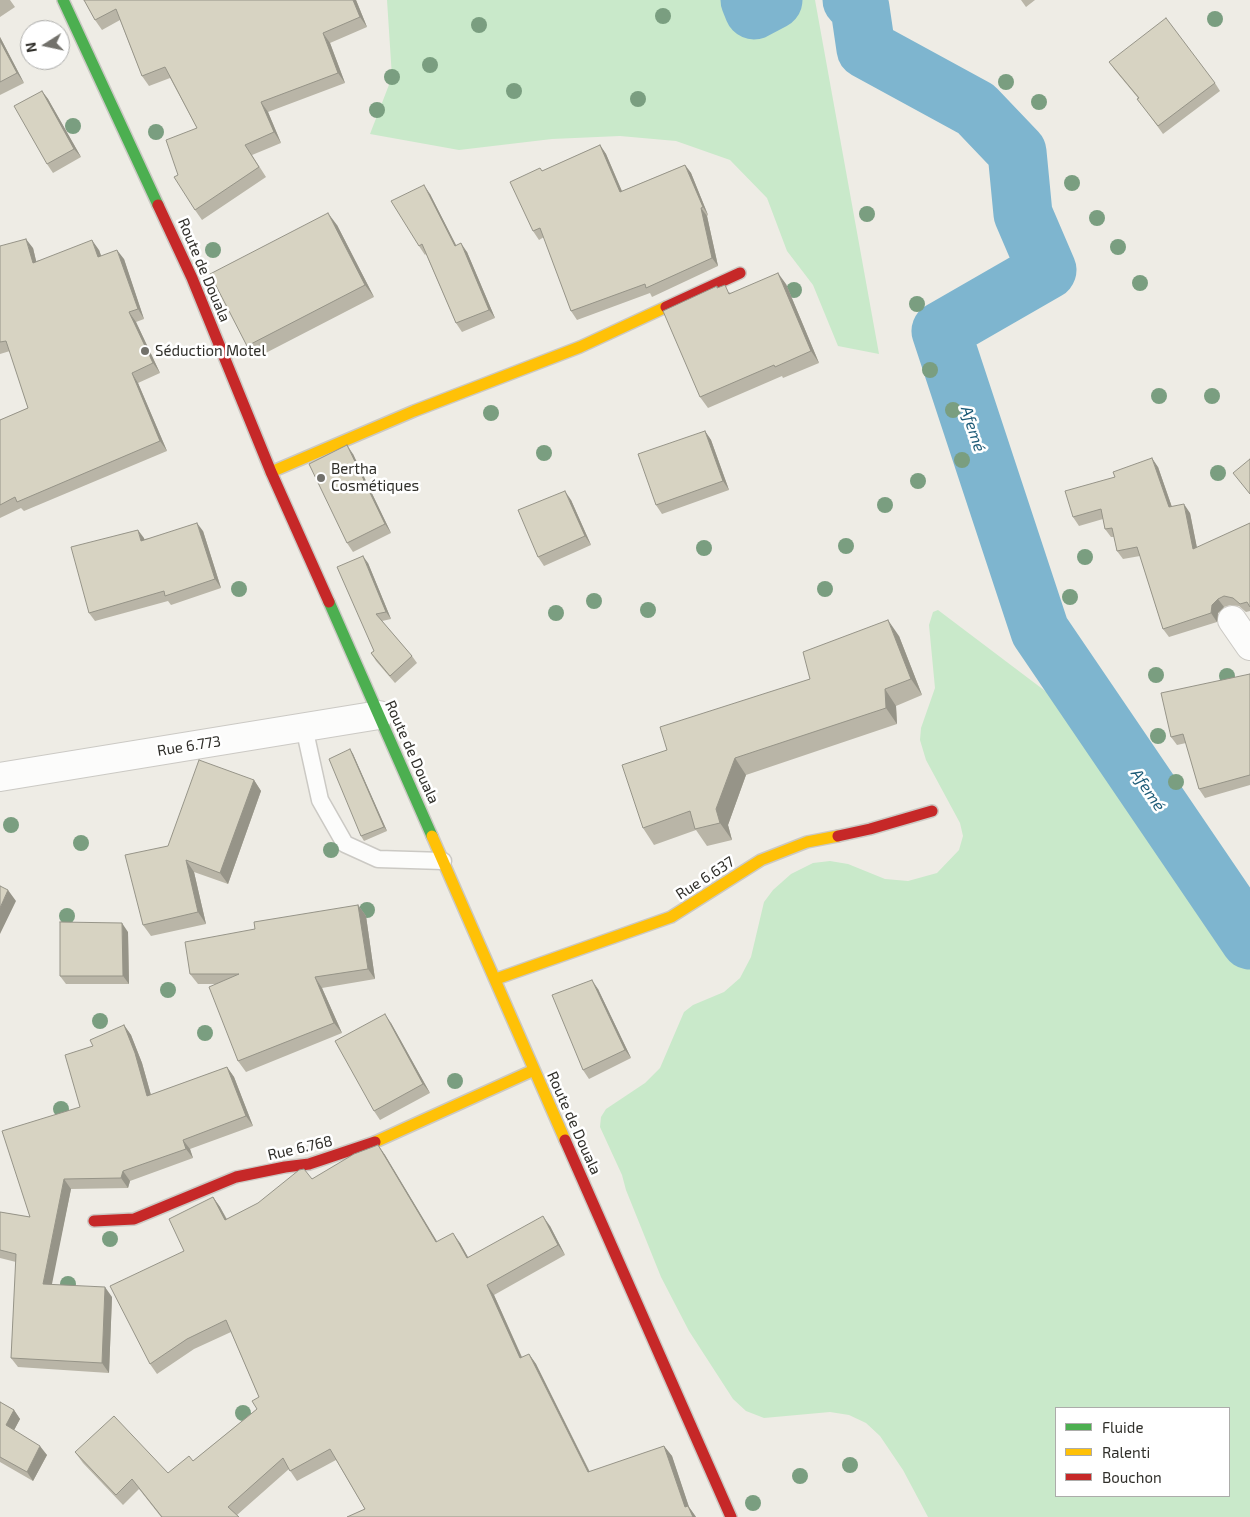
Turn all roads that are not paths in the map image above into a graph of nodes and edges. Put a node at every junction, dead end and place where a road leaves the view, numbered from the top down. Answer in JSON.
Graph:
{"nodes":[{"id":1,"x":63,"y":0,"type":"edge"},
{"id":2,"x":740,"y":273,"type":"dead end"},
{"id":3,"x":271,"y":472,"type":"junction"},
{"id":4,"x":1232,"y":620,"type":"dead end"},
{"id":5,"x":1250,"y":646,"type":"edge"},
{"id":6,"x":379,"y":714,"type":"junction"},
{"id":7,"x":304,"y":727,"type":"junction"},
{"id":8,"x":0,"y":777,"type":"edge"},
{"id":9,"x":932,"y":811,"type":"dead end"},
{"id":10,"x":443,"y":861,"type":"junction"},
{"id":11,"x":496,"y":979,"type":"junction"},
{"id":12,"x":534,"y":1070,"type":"junction"},
{"id":13,"x":94,"y":1221,"type":"dead end"},
{"id":14,"x":731,"y":1517,"type":"edge"}],
"edges":[{"from":1,"to":3,"type":"main road","name":"Route de Douala"},
{"from":2,"to":3,"type":"main road"},
{"from":3,"to":6,"type":"main road","name":"Route de Douala"},
{"from":4,"to":5,"type":"street"},
{"from":6,"to":7,"type":"street","name":"Rue 6.773"},
{"from":6,"to":10,"type":"main road","name":"Route de Douala"},
{"from":7,"to":8,"type":"street","name":"Rue 6.773"},
{"from":7,"to":10,"type":"lane"},
{"from":9,"to":11,"type":"main road","name":"Rue 6.637"},
{"from":10,"to":11,"type":"main road","name":"Route de Douala"},
{"from":11,"to":12,"type":"main road","name":"Route de Douala"},
{"from":12,"to":13,"type":"main road","name":"Rue 6.768"},
{"from":12,"to":14,"type":"main road","name":"Route de Douala"}]}
